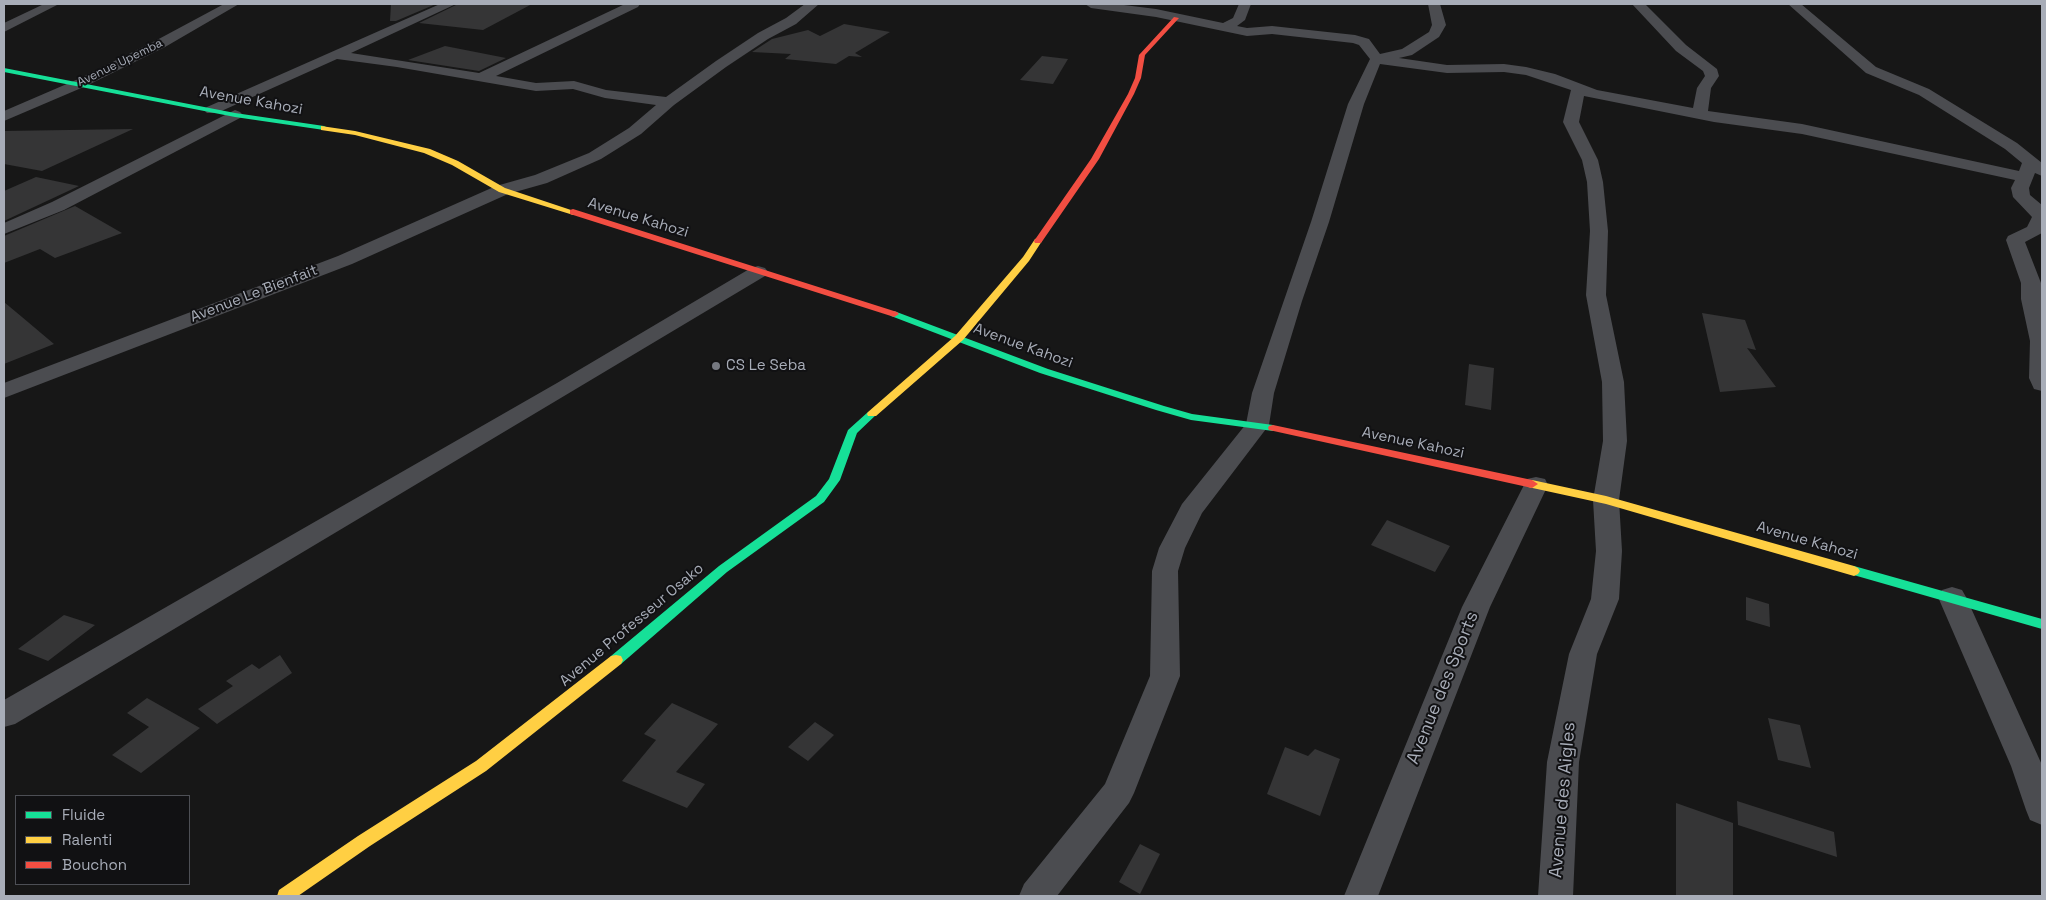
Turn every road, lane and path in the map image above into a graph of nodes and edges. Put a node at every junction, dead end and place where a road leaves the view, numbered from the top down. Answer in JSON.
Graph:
{"nodes":[{"id":1,"x":53,"y":4,"type":"edge"},
{"id":2,"x":233,"y":4,"type":"edge"},
{"id":3,"x":450,"y":4,"type":"edge"},
{"id":4,"x":634,"y":4,"type":"edge"},
{"id":5,"x":813,"y":4,"type":"edge"},
{"id":6,"x":1091,"y":4,"type":"edge"},
{"id":7,"x":1245,"y":4,"type":"edge"},
{"id":8,"x":1434,"y":4,"type":"edge"},
{"id":9,"x":1638,"y":4,"type":"edge"},
{"id":10,"x":1794,"y":4,"type":"edge"},
{"id":11,"x":1176,"y":18,"type":"junction"},
{"id":12,"x":4,"y":28,"type":"edge"},
{"id":13,"x":1224,"y":28,"type":"junction"},
{"id":14,"x":334,"y":55,"type":"junction"},
{"id":15,"x":1377,"y":59,"type":"junction"},
{"id":16,"x":4,"y":70,"type":"edge"},
{"id":17,"x":481,"y":78,"type":"junction"},
{"id":18,"x":81,"y":83,"type":"junction"},
{"id":19,"x":1578,"y":90,"type":"junction"},
{"id":20,"x":669,"y":102,"type":"junction"},
{"id":21,"x":212,"y":110,"type":"junction"},
{"id":22,"x":1700,"y":114,"type":"junction"},
{"id":23,"x":235,"y":115,"type":"junction"},
{"id":24,"x":4,"y":116,"type":"edge"},
{"id":25,"x":2032,"y":170,"type":"edge"},
{"id":26,"x":502,"y":190,"type":"junction"},
{"id":27,"x":4,"y":229,"type":"edge"},
{"id":28,"x":758,"y":272,"type":"junction"},
{"id":29,"x":959,"y":338,"type":"junction"},
{"id":30,"x":2042,"y":384,"type":"edge"},
{"id":31,"x":4,"y":392,"type":"edge"},
{"id":32,"x":1257,"y":425,"type":"junction"},
{"id":33,"x":1536,"y":485,"type":"junction"},
{"id":34,"x":1606,"y":500,"type":"junction"},
{"id":35,"x":1952,"y":597,"type":"junction"},
{"id":36,"x":2042,"y":624,"type":"edge"},
{"id":37,"x":4,"y":715,"type":"edge"},
{"id":38,"x":2042,"y":810,"type":"edge"},
{"id":39,"x":285,"y":896,"type":"edge"},
{"id":40,"x":1036,"y":896,"type":"edge"},
{"id":41,"x":1361,"y":896,"type":"edge"},
{"id":42,"x":1555,"y":896,"type":"edge"}],
"edges":[{"from":1,"to":12,"type":"street"},
{"from":2,"to":18,"type":"street","name":"Avenue Upemba"},
{"from":3,"to":14,"type":"street"},
{"from":4,"to":17,"type":"street"},
{"from":5,"to":20,"type":"street","name":"Avenue Le Bienfait"},
{"from":6,"to":11,"type":"street"},
{"from":7,"to":13,"type":"street"},
{"from":8,"to":15,"type":"street"},
{"from":9,"to":22,"type":"street"},
{"from":10,"to":25,"type":"street"},
{"from":11,"to":13,"type":"street"},
{"from":11,"to":29,"type":"street","name":"Avenue Professeur Osako"},
{"from":13,"to":15,"type":"street"},
{"from":14,"to":17,"type":"street"},
{"from":14,"to":21,"type":"street"},
{"from":15,"to":19,"type":"street"},
{"from":15,"to":32,"type":"street"},
{"from":16,"to":18,"type":"street","name":"Avenue Kahozi"},
{"from":17,"to":20,"type":"street"},
{"from":18,"to":21,"type":"street","name":"Avenue Kahozi"},
{"from":18,"to":24,"type":"street","name":"Avenue Upemba"},
{"from":19,"to":22,"type":"street"},
{"from":19,"to":34,"type":"street","name":"Avenue des Aigles"},
{"from":20,"to":26,"type":"street","name":"Avenue Le Bienfait"},
{"from":21,"to":23,"type":"street","name":"Avenue Kahozi"},
{"from":22,"to":25,"type":"street"},
{"from":23,"to":26,"type":"street","name":"Avenue Kahozi"},
{"from":23,"to":27,"type":"street"},
{"from":25,"to":30,"type":"street"},
{"from":26,"to":28,"type":"street","name":"Avenue Kahozi"},
{"from":26,"to":31,"type":"street","name":"Avenue Le Bienfait"},
{"from":28,"to":29,"type":"street","name":"Avenue Kahozi"},
{"from":28,"to":37,"type":"street"},
{"from":29,"to":32,"type":"street","name":"Avenue Kahozi"},
{"from":29,"to":39,"type":"street","name":"Avenue Professeur Osako"},
{"from":32,"to":33,"type":"street","name":"Avenue Kahozi"},
{"from":32,"to":40,"type":"street"},
{"from":33,"to":34,"type":"street","name":"Avenue Kahozi"},
{"from":33,"to":41,"type":"street","name":"Avenue des Sports"},
{"from":34,"to":35,"type":"street","name":"Avenue Kahozi"},
{"from":34,"to":42,"type":"street","name":"Avenue des Aigles"},
{"from":35,"to":36,"type":"street","name":"Avenue Kahozi"},
{"from":35,"to":38,"type":"street"}]}
